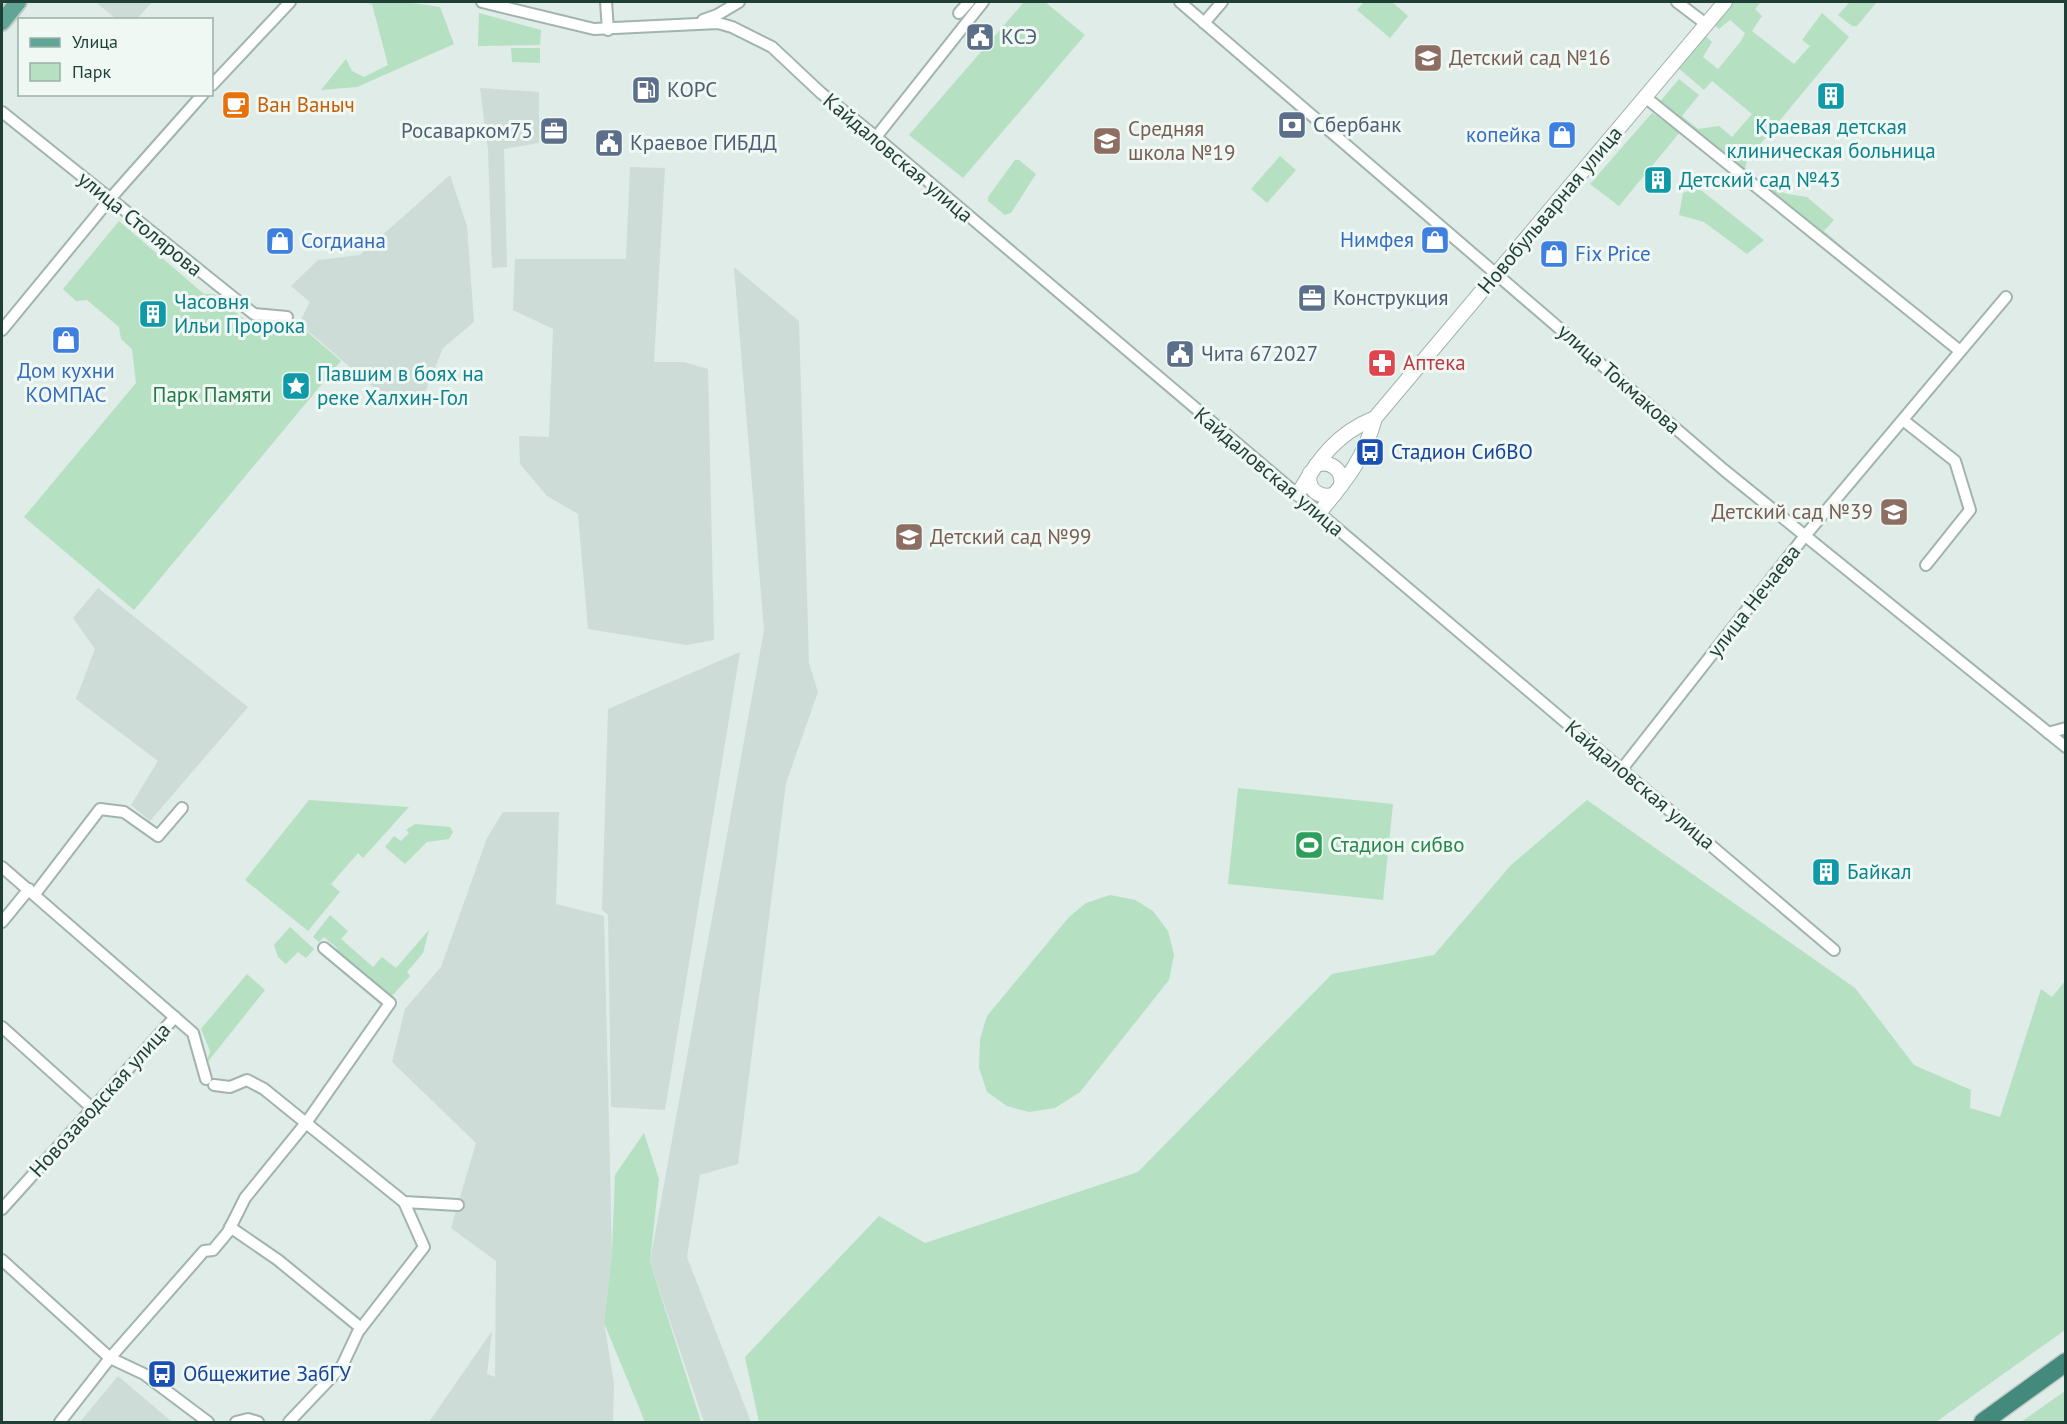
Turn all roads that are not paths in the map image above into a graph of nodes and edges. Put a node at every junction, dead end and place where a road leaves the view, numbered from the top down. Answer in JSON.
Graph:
{"nodes":[{"id":1,"x":18,"y":2,"type":"edge"},
{"id":2,"x":290,"y":2,"type":"edge"},
{"id":3,"x":482,"y":2,"type":"edge"},
{"id":4,"x":606,"y":2,"type":"edge"},
{"id":5,"x":739,"y":2,"type":"edge"},
{"id":6,"x":969,"y":2,"type":"edge"},
{"id":7,"x":983,"y":2,"type":"edge"},
{"id":8,"x":1180,"y":2,"type":"edge"},
{"id":9,"x":1222,"y":2,"type":"edge"},
{"id":10,"x":1677,"y":2,"type":"edge"},
{"id":11,"x":1725,"y":2,"type":"edge"},
{"id":12,"x":959,"y":14,"type":"dead end"},
{"id":13,"x":2,"y":22,"type":"edge"},
{"id":14,"x":1204,"y":23,"type":"junction"},
{"id":15,"x":692,"y":24,"type":"junction"},
{"id":16,"x":1706,"y":24,"type":"junction"},
{"id":17,"x":608,"y":30,"type":"junction"},
{"id":18,"x":213,"y":84,"type":"edge"},
{"id":19,"x":201,"y":96,"type":"edge"},
{"id":20,"x":1645,"y":97,"type":"junction"},
{"id":21,"x":2,"y":112,"type":"edge"},
{"id":22,"x":876,"y":137,"type":"junction"},
{"id":23,"x":110,"y":200,"type":"junction"},
{"id":24,"x":1497,"y":273,"type":"junction"},
{"id":25,"x":2006,"y":297,"type":"dead end"},
{"id":26,"x":287,"y":316,"type":"dead end"},
{"id":27,"x":2,"y":330,"type":"edge"},
{"id":28,"x":1960,"y":351,"type":"junction"},
{"id":29,"x":1375,"y":418,"type":"junction"},
{"id":30,"x":1903,"y":420,"type":"junction"},
{"id":31,"x":1313,"y":469,"type":"junction"},
{"id":32,"x":1338,"y":490,"type":"junction"},
{"id":33,"x":1298,"y":494,"type":"junction"},
{"id":34,"x":1320,"y":512,"type":"junction"},
{"id":35,"x":1804,"y":537,"type":"junction"},
{"id":36,"x":1926,"y":566,"type":"dead end"},
{"id":37,"x":2066,"y":728,"type":"edge"},
{"id":38,"x":2048,"y":733,"type":"junction"},
{"id":39,"x":2066,"y":747,"type":"edge"},
{"id":40,"x":1622,"y":769,"type":"junction"},
{"id":41,"x":182,"y":808,"type":"dead end"},
{"id":42,"x":2,"y":867,"type":"edge"},
{"id":43,"x":32,"y":891,"type":"junction"},
{"id":44,"x":2,"y":922,"type":"edge"},
{"id":45,"x":324,"y":948,"type":"dead end"},
{"id":46,"x":1834,"y":950,"type":"dead end"},
{"id":47,"x":175,"y":1017,"type":"junction"},
{"id":48,"x":2,"y":1027,"type":"edge"},
{"id":49,"x":92,"y":1108,"type":"junction"},
{"id":50,"x":306,"y":1123,"type":"junction"},
{"id":51,"x":404,"y":1202,"type":"junction"},
{"id":52,"x":458,"y":1205,"type":"dead end"},
{"id":53,"x":2,"y":1209,"type":"edge"},
{"id":54,"x":230,"y":1227,"type":"junction"},
{"id":55,"x":2,"y":1260,"type":"edge"},
{"id":56,"x":361,"y":1328,"type":"junction"},
{"id":57,"x":110,"y":1358,"type":"junction"},
{"id":58,"x":2066,"y":1362,"type":"edge"},
{"id":59,"x":60,"y":1422,"type":"edge"},
{"id":60,"x":208,"y":1422,"type":"edge"},
{"id":61,"x":236,"y":1422,"type":"edge"},
{"id":62,"x":258,"y":1422,"type":"edge"},
{"id":63,"x":289,"y":1422,"type":"edge"},
{"id":64,"x":1983,"y":1422,"type":"edge"}],
"edges":[{"from":1,"to":13,"type":"main road"},
{"from":2,"to":18,"type":"street"},
{"from":3,"to":17,"type":"street"},
{"from":4,"to":17,"type":"street"},
{"from":5,"to":15,"type":"street"},
{"from":6,"to":12,"type":"street"},
{"from":7,"to":22,"type":"street"},
{"from":8,"to":14,"type":"street","name":"улица Токмакова"},
{"from":9,"to":14,"type":"street"},
{"from":10,"to":16,"type":"street"},
{"from":11,"to":16,"type":"street","name":"Новобульварная улица"},
{"from":14,"to":24,"type":"street","name":"улица Токмакова"},
{"from":15,"to":17,"type":"street"},
{"from":15,"to":22,"type":"street","name":"Кайдаловская улица"},
{"from":16,"to":20,"type":"street","name":"Новобульварная улица"},
{"from":19,"to":23,"type":"street"},
{"from":20,"to":24,"type":"street","name":"Новобульварная улица"},
{"from":20,"to":28,"type":"street"},
{"from":21,"to":23,"type":"street","name":"улица Столярова"},
{"from":22,"to":33,"type":"street","name":"Кайдаловская улица"},
{"from":23,"to":26,"type":"street","name":"улица Столярова"},
{"from":23,"to":27,"type":"street"},
{"from":24,"to":29,"type":"street","name":"Новобульварная улица"},
{"from":24,"to":35,"type":"street","name":"улица Токмакова"},
{"from":25,"to":28,"type":"street","name":"улица Нечаева"},
{"from":28,"to":30,"type":"street","name":"улица Нечаева"},
{"from":29,"to":31,"type":"street"},
{"from":29,"to":32,"type":"street"},
{"from":30,"to":35,"type":"street","name":"улица Нечаева"},
{"from":30,"to":36,"type":"street"},
{"from":31,"to":32,"type":"street"},
{"from":31,"to":32,"type":"street"},
{"from":31,"to":33,"type":"street"},
{"from":32,"to":34,"type":"street"},
{"from":33,"to":34,"type":"street","name":"Кайдаловская улица"},
{"from":34,"to":40,"type":"street","name":"Кайдаловская улица"},
{"from":35,"to":38,"type":"street","name":"улица Токмакова"},
{"from":35,"to":40,"type":"street","name":"улица Нечаева"},
{"from":37,"to":38,"type":"street"},
{"from":38,"to":39,"type":"street","name":"улица Токмакова"},
{"from":40,"to":46,"type":"street","name":"Кайдаловская улица"},
{"from":41,"to":43,"type":"street"},
{"from":42,"to":43,"type":"street"},
{"from":43,"to":44,"type":"street"},
{"from":43,"to":47,"type":"street"},
{"from":45,"to":50,"type":"street"},
{"from":47,"to":49,"type":"street","name":"Новозаводская улица"},
{"from":47,"to":50,"type":"street"},
{"from":48,"to":49,"type":"street"},
{"from":49,"to":53,"type":"street","name":"Новозаводская улица"},
{"from":50,"to":51,"type":"street"},
{"from":50,"to":54,"type":"street"},
{"from":51,"to":52,"type":"street"},
{"from":51,"to":56,"type":"street"},
{"from":54,"to":56,"type":"street"},
{"from":54,"to":57,"type":"street"},
{"from":55,"to":57,"type":"street"},
{"from":56,"to":63,"type":"street"},
{"from":57,"to":59,"type":"street"},
{"from":57,"to":60,"type":"street"},
{"from":58,"to":64,"type":"highway"},
{"from":61,"to":62,"type":"street"}]}
